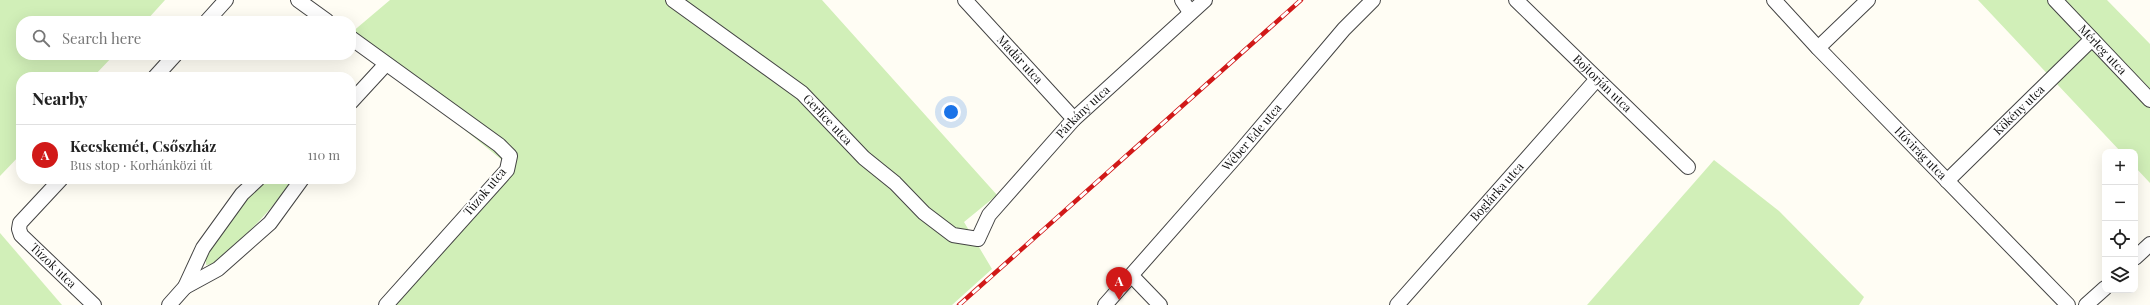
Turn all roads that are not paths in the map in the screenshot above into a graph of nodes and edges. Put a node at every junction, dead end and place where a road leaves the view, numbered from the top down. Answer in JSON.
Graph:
{"nodes":[{"id":1,"x":226,"y":0,"type":"edge"},
{"id":2,"x":298,"y":0,"type":"edge"},
{"id":3,"x":673,"y":0,"type":"edge"},
{"id":4,"x":965,"y":0,"type":"edge"},
{"id":5,"x":1182,"y":0,"type":"edge"},
{"id":6,"x":1205,"y":0,"type":"edge"},
{"id":7,"x":1373,"y":0,"type":"edge"},
{"id":8,"x":1516,"y":0,"type":"edge"},
{"id":9,"x":1774,"y":0,"type":"edge"},
{"id":10,"x":1868,"y":0,"type":"edge"},
{"id":11,"x":2054,"y":0,"type":"edge"},
{"id":12,"x":1190,"y":12,"type":"junction"},
{"id":13,"x":211,"y":16,"type":"edge"},
{"id":14,"x":320,"y":16,"type":"edge"},
{"id":15,"x":2092,"y":39,"type":"junction"},
{"id":16,"x":356,"y":42,"type":"edge"},
{"id":17,"x":1818,"y":48,"type":"junction"},
{"id":18,"x":170,"y":60,"type":"edge"},
{"id":19,"x":386,"y":64,"type":"junction"},
{"id":20,"x":160,"y":72,"type":"edge"},
{"id":21,"x":1597,"y":79,"type":"junction"},
{"id":22,"x":356,"y":97,"type":"edge"},
{"id":23,"x":2150,"y":100,"type":"edge"},
{"id":24,"x":1074,"y":119,"type":"junction"},
{"id":25,"x":1688,"y":167,"type":"dead end"},
{"id":26,"x":1947,"y":181,"type":"junction"},
{"id":27,"x":56,"y":184,"type":"edge"},
{"id":28,"x":253,"y":184,"type":"edge"},
{"id":29,"x":298,"y":184,"type":"edge"},
{"id":30,"x":978,"y":239,"type":"joint"},
{"id":31,"x":2150,"y":244,"type":"edge"},
{"id":32,"x":2136,"y":257,"type":"edge"},
{"id":33,"x":1132,"y":276,"type":"junction"},
{"id":34,"x":185,"y":287,"type":"junction"},
{"id":35,"x":2102,"y":291,"type":"edge"},
{"id":36,"x":94,"y":305,"type":"edge"},
{"id":37,"x":169,"y":305,"type":"edge"},
{"id":38,"x":386,"y":305,"type":"edge"},
{"id":39,"x":1106,"y":305,"type":"edge"},
{"id":40,"x":1160,"y":305,"type":"edge"},
{"id":41,"x":1397,"y":305,"type":"edge"},
{"id":42,"x":2068,"y":305,"type":"edge"},
{"id":43,"x":2086,"y":305,"type":"edge"}],
"edges":[{"from":1,"to":13,"type":"street"},
{"from":2,"to":14,"type":"street"},
{"from":3,"to":30,"type":"street","name":"Gerlice utca"},
{"from":4,"to":24,"type":"street","name":"Madár utca"},
{"from":5,"to":12,"type":"street"},
{"from":6,"to":12,"type":"street","name":"Párkány utca"},
{"from":7,"to":33,"type":"street","name":"Wéber Ede utca"},
{"from":8,"to":21,"type":"street","name":"Bojtorján utca"},
{"from":9,"to":17,"type":"street","name":"Hóvirág utca"},
{"from":10,"to":17,"type":"street"},
{"from":11,"to":15,"type":"street","name":"Mérleg utca"},
{"from":12,"to":24,"type":"street","name":"Párkány utca"},
{"from":15,"to":23,"type":"street","name":"Mérleg utca"},
{"from":15,"to":26,"type":"street","name":"Kökény utca"},
{"from":16,"to":19,"type":"street","name":"Túzok utca"},
{"from":17,"to":26,"type":"street","name":"Hóvirág utca"},
{"from":18,"to":20,"type":"street"},
{"from":19,"to":22,"type":"street"},
{"from":19,"to":38,"type":"street","name":"Túzok utca"},
{"from":21,"to":25,"type":"street","name":"Bojtorján utca"},
{"from":21,"to":41,"type":"street","name":"Boglárka utca"},
{"from":24,"to":30,"type":"street","name":"Párkány utca"},
{"from":26,"to":42,"type":"street","name":"Hóvirág utca"},
{"from":27,"to":36,"type":"street","name":"Túzok utca"},
{"from":28,"to":34,"type":"street"},
{"from":29,"to":34,"type":"street"},
{"from":31,"to":32,"type":"street"},
{"from":33,"to":39,"type":"street","name":"Wéber Ede utca"},
{"from":33,"to":40,"type":"street"},
{"from":34,"to":37,"type":"street"},
{"from":35,"to":43,"type":"street"}]}
